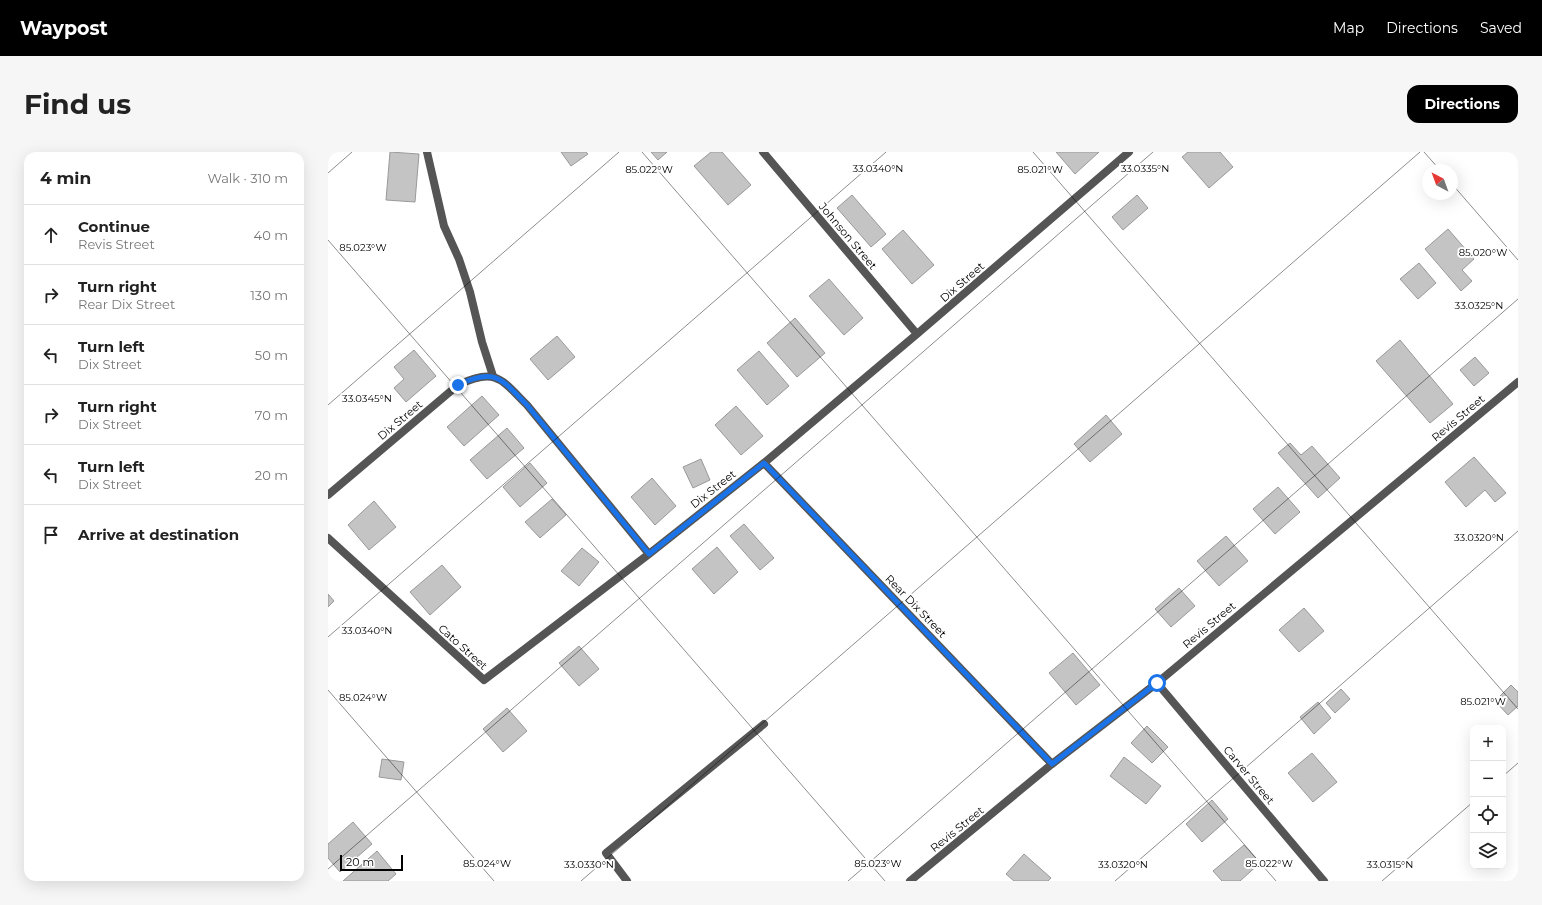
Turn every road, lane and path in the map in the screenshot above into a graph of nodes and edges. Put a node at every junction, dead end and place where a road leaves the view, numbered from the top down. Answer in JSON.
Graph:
{"nodes":[{"id":1,"x":427,"y":152,"type":"edge"},
{"id":2,"x":763,"y":152,"type":"edge"},
{"id":3,"x":1129,"y":152,"type":"edge"},
{"id":4,"x":917,"y":334,"type":"junction"},
{"id":5,"x":493,"y":376,"type":"junction"},
{"id":6,"x":1518,"y":382,"type":"edge"},
{"id":7,"x":764,"y":463,"type":"junction"},
{"id":8,"x":328,"y":495,"type":"edge"},
{"id":9,"x":328,"y":538,"type":"edge"},
{"id":10,"x":649,"y":554,"type":"junction"},
{"id":11,"x":1157,"y":683,"type":"junction"},
{"id":12,"x":764,"y":724,"type":"dead end"},
{"id":13,"x":1052,"y":764,"type":"junction"},
{"id":14,"x":627,"y":881,"type":"edge"},
{"id":15,"x":910,"y":881,"type":"edge"},
{"id":16,"x":1324,"y":881,"type":"edge"}],
"edges":[{"from":1,"to":5,"type":"street"},
{"from":2,"to":4,"type":"street","name":"Johnson Street"},
{"from":3,"to":4,"type":"street","name":"Dix Street"},
{"from":4,"to":7,"type":"street","name":"Dix Street"},
{"from":5,"to":8,"type":"street","name":"Dix Street"},
{"from":5,"to":10,"type":"street"},
{"from":6,"to":11,"type":"street","name":"Revis Street"},
{"from":7,"to":10,"type":"street","name":"Dix Street"},
{"from":7,"to":13,"type":"street","name":"Rear Dix Street"},
{"from":9,"to":10,"type":"street","name":"Cato Street"},
{"from":11,"to":13,"type":"street","name":"Revis Street"},
{"from":11,"to":16,"type":"street","name":"Carver Street"},
{"from":12,"to":14,"type":"street"},
{"from":13,"to":15,"type":"street","name":"Revis Street"}]}
